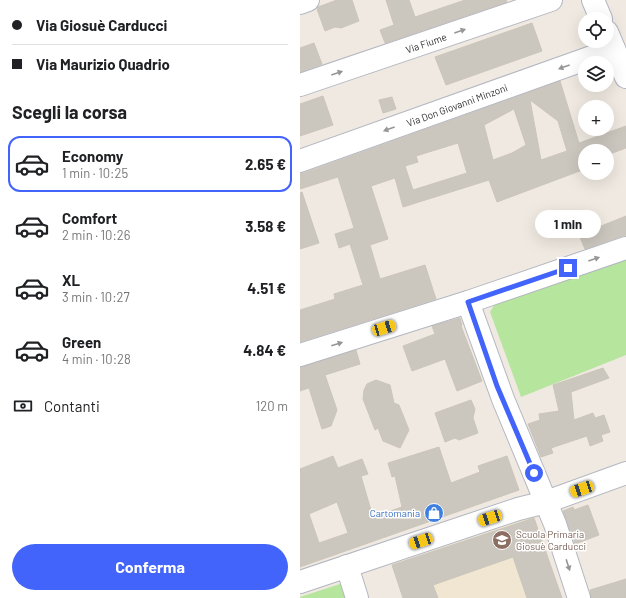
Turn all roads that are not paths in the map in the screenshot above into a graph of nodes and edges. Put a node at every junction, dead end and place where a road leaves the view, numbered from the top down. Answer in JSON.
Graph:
{"nodes":[{"id":1,"x":308,"y":0,"type":"edge"},
{"id":2,"x":551,"y":0,"type":"edge"},
{"id":3,"x":593,"y":0,"type":"edge"},
{"id":4,"x":300,"y":3,"type":"edge"},
{"id":5,"x":598,"y":12,"type":"edge"},
{"id":6,"x":593,"y":48,"type":"edge"},
{"id":7,"x":614,"y":48,"type":"edge"},
{"id":8,"x":626,"y":76,"type":"edge"},
{"id":9,"x":300,"y":85,"type":"edge"},
{"id":10,"x":300,"y":161,"type":"edge"},
{"id":11,"x":626,"y":248,"type":"edge"},
{"id":12,"x":468,"y":302,"type":"junction"},
{"id":13,"x":300,"y":355,"type":"edge"},
{"id":14,"x":626,"y":473,"type":"edge"},
{"id":15,"x":546,"y":502,"type":"junction"},
{"id":16,"x":347,"y":566,"type":"junction"},
{"id":17,"x":300,"y":582,"type":"edge"},
{"id":18,"x":358,"y":598,"type":"edge"},
{"id":19,"x":579,"y":598,"type":"edge"}],
"edges":[{"from":1,"to":4,"type":"street"},
{"from":9,"to":2,"type":"street","name":"Via Fiume","one_way":true},
{"from":3,"to":5,"type":"street"},
{"from":6,"to":10,"type":"street","name":"Via Don Giovanni Minzoni","one_way":true},
{"from":7,"to":8,"type":"street"},
{"from":12,"to":11,"type":"street","one_way":true},
{"from":13,"to":12,"type":"street","one_way":true},
{"from":12,"to":15,"type":"street"},
{"from":14,"to":15,"type":"street"},
{"from":15,"to":16,"type":"street"},
{"from":15,"to":19,"type":"street","one_way":true},
{"from":16,"to":17,"type":"street"},
{"from":16,"to":18,"type":"street"}]}
